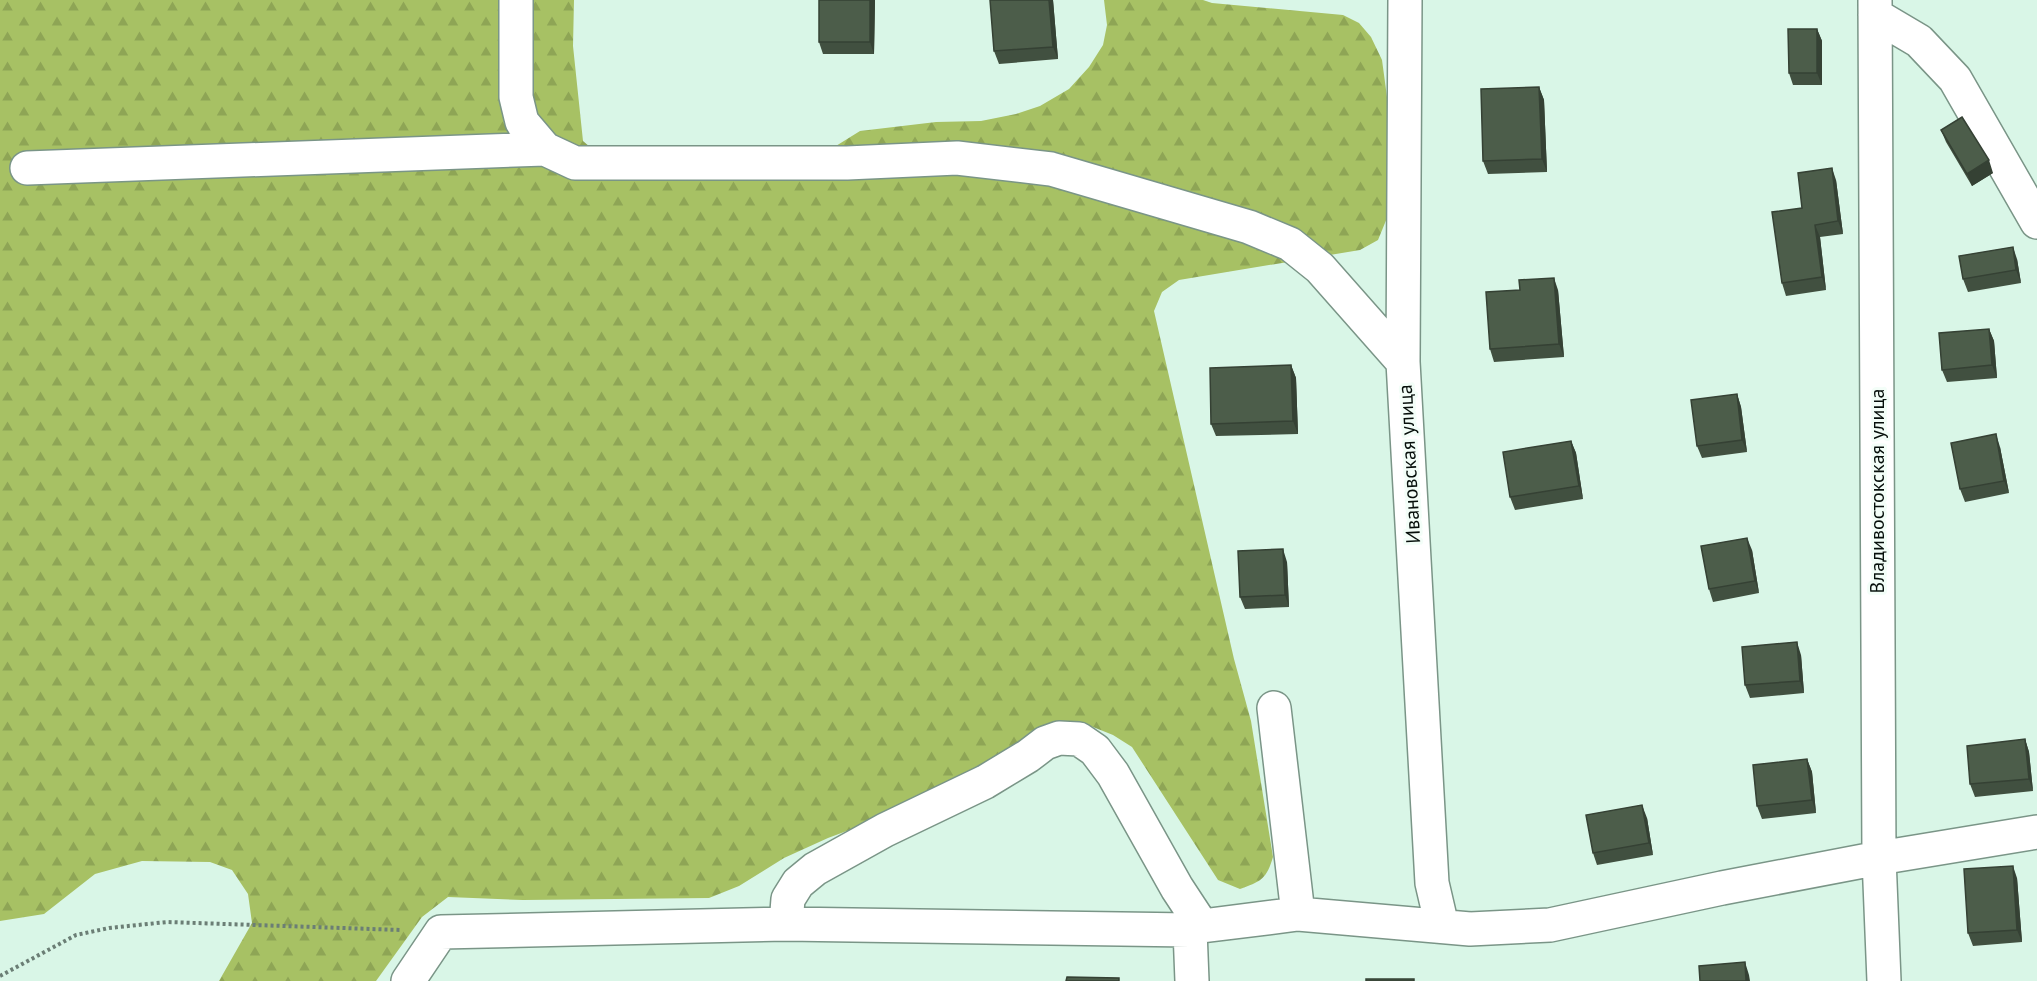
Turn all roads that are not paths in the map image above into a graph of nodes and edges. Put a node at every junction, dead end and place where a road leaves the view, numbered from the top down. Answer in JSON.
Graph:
{"nodes":[{"id":1,"x":516,"y":0,"type":"edge"},
{"id":2,"x":1405,"y":0,"type":"edge"},
{"id":3,"x":1875,"y":7,"type":"edge"},
{"id":4,"x":545,"y":149,"type":"junction"},
{"id":5,"x":27,"y":168,"type":"dead end"},
{"id":6,"x":2037,"y":222,"type":"edge"},
{"id":7,"x":1403,"y":362,"type":"junction"},
{"id":8,"x":1274,"y":708,"type":"dead end"},
{"id":9,"x":2037,"y":832,"type":"edge"},
{"id":10,"x":1879,"y":858,"type":"junction"},
{"id":11,"x":1298,"y":914,"type":"junction"},
{"id":12,"x":786,"y":924,"type":"junction"},
{"id":13,"x":1442,"y":926,"type":"junction"},
{"id":14,"x":1196,"y":928,"type":"junction"},
{"id":15,"x":408,"y":981,"type":"edge"},
{"id":16,"x":1192,"y":981,"type":"edge"},
{"id":17,"x":1884,"y":981,"type":"edge"}],
"edges":[{"from":1,"to":4,"type":"street"},
{"from":2,"to":7,"type":"street","name":"Ивановская улица"},
{"from":3,"to":6,"type":"street"},
{"from":3,"to":10,"type":"street","name":"Владивостокская улица"},
{"from":4,"to":5,"type":"street"},
{"from":4,"to":7,"type":"street"},
{"from":7,"to":13,"type":"street","name":"Ивановская улица"},
{"from":8,"to":11,"type":"street"},
{"from":9,"to":10,"type":"street"},
{"from":10,"to":13,"type":"street"},
{"from":10,"to":17,"type":"street","name":"Владивостокская улица"},
{"from":11,"to":13,"type":"street"},
{"from":11,"to":14,"type":"street"},
{"from":12,"to":14,"type":"street"},
{"from":12,"to":14,"type":"street"},
{"from":12,"to":15,"type":"street"},
{"from":14,"to":16,"type":"street"}]}
